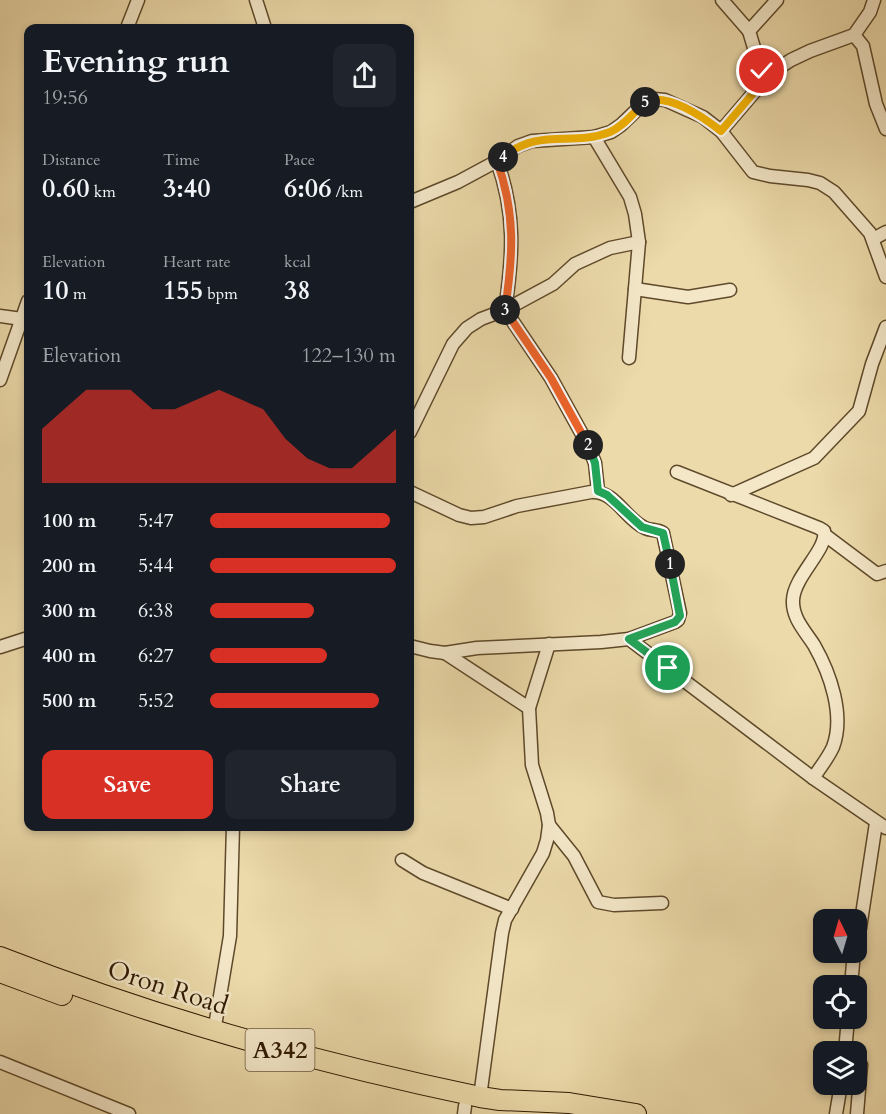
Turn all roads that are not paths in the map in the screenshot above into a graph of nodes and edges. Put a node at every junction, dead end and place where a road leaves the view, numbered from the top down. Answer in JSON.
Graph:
{"nodes":[{"id":1,"x":138,"y":0,"type":"edge"},
{"id":2,"x":256,"y":0,"type":"edge"},
{"id":3,"x":722,"y":0,"type":"edge"},
{"id":4,"x":777,"y":0,"type":"edge"},
{"id":5,"x":874,"y":0,"type":"edge"},
{"id":6,"x":129,"y":24,"type":"edge"},
{"id":7,"x":264,"y":24,"type":"edge"},
{"id":8,"x":750,"y":31,"type":"junction"},
{"id":9,"x":854,"y":34,"type":"junction"},
{"id":10,"x":763,"y":78,"type":"junction"},
{"id":11,"x":886,"y":129,"type":"edge"},
{"id":12,"x":721,"y":131,"type":"junction"},
{"id":13,"x":594,"y":137,"type":"junction"},
{"id":14,"x":497,"y":161,"type":"junction"},
{"id":15,"x":414,"y":200,"type":"edge"},
{"id":16,"x":886,"y":232,"type":"edge"},
{"id":17,"x":873,"y":239,"type":"junction"},
{"id":18,"x":639,"y":242,"type":"junction"},
{"id":19,"x":886,"y":277,"type":"edge"},
{"id":20,"x":635,"y":289,"type":"junction"},
{"id":21,"x":730,"y":290,"type":"dead end"},
{"id":22,"x":505,"y":310,"type":"junction"},
{"id":23,"x":24,"y":313,"type":"edge"},
{"id":24,"x":0,"y":316,"type":"edge"},
{"id":25,"x":22,"y":319,"type":"junction"},
{"id":26,"x":886,"y":327,"type":"edge"},
{"id":27,"x":629,"y":358,"type":"dead end"},
{"id":28,"x":0,"y":380,"type":"edge"},
{"id":29,"x":414,"y":424,"type":"edge"},
{"id":30,"x":677,"y":472,"type":"dead end"},
{"id":31,"x":598,"y":491,"type":"junction"},
{"id":32,"x":414,"y":494,"type":"edge"},
{"id":33,"x":731,"y":495,"type":"junction"},
{"id":34,"x":825,"y":535,"type":"junction"},
{"id":35,"x":886,"y":571,"type":"edge"},
{"id":36,"x":24,"y":639,"type":"edge"},
{"id":37,"x":629,"y":639,"type":"junction"},
{"id":38,"x":549,"y":644,"type":"junction"},
{"id":39,"x":0,"y":647,"type":"edge"},
{"id":40,"x":414,"y":647,"type":"edge"},
{"id":41,"x":445,"y":653,"type":"junction"},
{"id":42,"x":530,"y":708,"type":"junction"},
{"id":43,"x":813,"y":778,"type":"junction"},
{"id":44,"x":549,"y":825,"type":"junction"},
{"id":45,"x":881,"y":826,"type":"edge"},
{"id":46,"x":233,"y":831,"type":"edge"},
{"id":47,"x":402,"y":860,"type":"dead end"},
{"id":48,"x":662,"y":903,"type":"dead end"},
{"id":49,"x":512,"y":909,"type":"junction"},
{"id":50,"x":864,"y":909,"type":"edge"},
{"id":51,"x":0,"y":957,"type":"edge"},
{"id":52,"x":0,"y":972,"type":"edge"},
{"id":53,"x":214,"y":1032,"type":"junction"},
{"id":54,"x":0,"y":1062,"type":"edge"},
{"id":55,"x":839,"y":1095,"type":"edge"},
{"id":56,"x":858,"y":1095,"type":"edge"},
{"id":57,"x":469,"y":1106,"type":"edge"},
{"id":58,"x":129,"y":1114,"type":"edge"},
{"id":59,"x":529,"y":1114,"type":"edge"},
{"id":60,"x":636,"y":1114,"type":"edge"},
{"id":61,"x":836,"y":1114,"type":"edge"},
{"id":62,"x":856,"y":1114,"type":"edge"}],
"edges":[{"from":1,"to":6,"type":"street"},
{"from":2,"to":7,"type":"street"},
{"from":3,"to":8,"type":"street"},
{"from":4,"to":8,"type":"street"},
{"from":5,"to":9,"type":"street"},
{"from":8,"to":10,"type":"street"},
{"from":9,"to":10,"type":"street"},
{"from":9,"to":11,"type":"street"},
{"from":10,"to":12,"type":"street"},
{"from":12,"to":13,"type":"street"},
{"from":12,"to":17,"type":"street"},
{"from":13,"to":14,"type":"street"},
{"from":13,"to":18,"type":"street"},
{"from":14,"to":15,"type":"street"},
{"from":14,"to":22,"type":"street"},
{"from":16,"to":17,"type":"street"},
{"from":17,"to":19,"type":"street"},
{"from":18,"to":20,"type":"street"},
{"from":18,"to":22,"type":"street"},
{"from":20,"to":21,"type":"street"},
{"from":20,"to":27,"type":"street"},
{"from":22,"to":29,"type":"street"},
{"from":22,"to":31,"type":"street"},
{"from":23,"to":25,"type":"street"},
{"from":24,"to":25,"type":"street"},
{"from":25,"to":28,"type":"street"},
{"from":26,"to":33,"type":"street"},
{"from":30,"to":33,"type":"street"},
{"from":31,"to":32,"type":"street"},
{"from":31,"to":37,"type":"street"},
{"from":33,"to":34,"type":"street"},
{"from":34,"to":35,"type":"street"},
{"from":34,"to":43,"type":"street"},
{"from":36,"to":39,"type":"street"},
{"from":37,"to":38,"type":"street"},
{"from":37,"to":43,"type":"street"},
{"from":38,"to":41,"type":"street"},
{"from":38,"to":42,"type":"street"},
{"from":40,"to":41,"type":"street"},
{"from":41,"to":42,"type":"street"},
{"from":42,"to":44,"type":"street"},
{"from":43,"to":45,"type":"street"},
{"from":44,"to":48,"type":"street"},
{"from":44,"to":49,"type":"street"},
{"from":45,"to":50,"type":"street"},
{"from":46,"to":53,"type":"street"},
{"from":47,"to":49,"type":"street"},
{"from":49,"to":57,"type":"street"},
{"from":51,"to":53,"type":"highway","name":"Oron Road","number":"A342"},
{"from":52,"to":57,"type":"highway","number":"A342"},
{"from":53,"to":57,"type":"highway","name":"Oron Road","number":"A342"},
{"from":54,"to":58,"type":"street"},
{"from":55,"to":61,"type":"street"},
{"from":56,"to":62,"type":"street"},
{"from":57,"to":59,"type":"highway","number":"A342"},
{"from":57,"to":60,"type":"highway","name":"Oron Road","number":"A342"}]}
